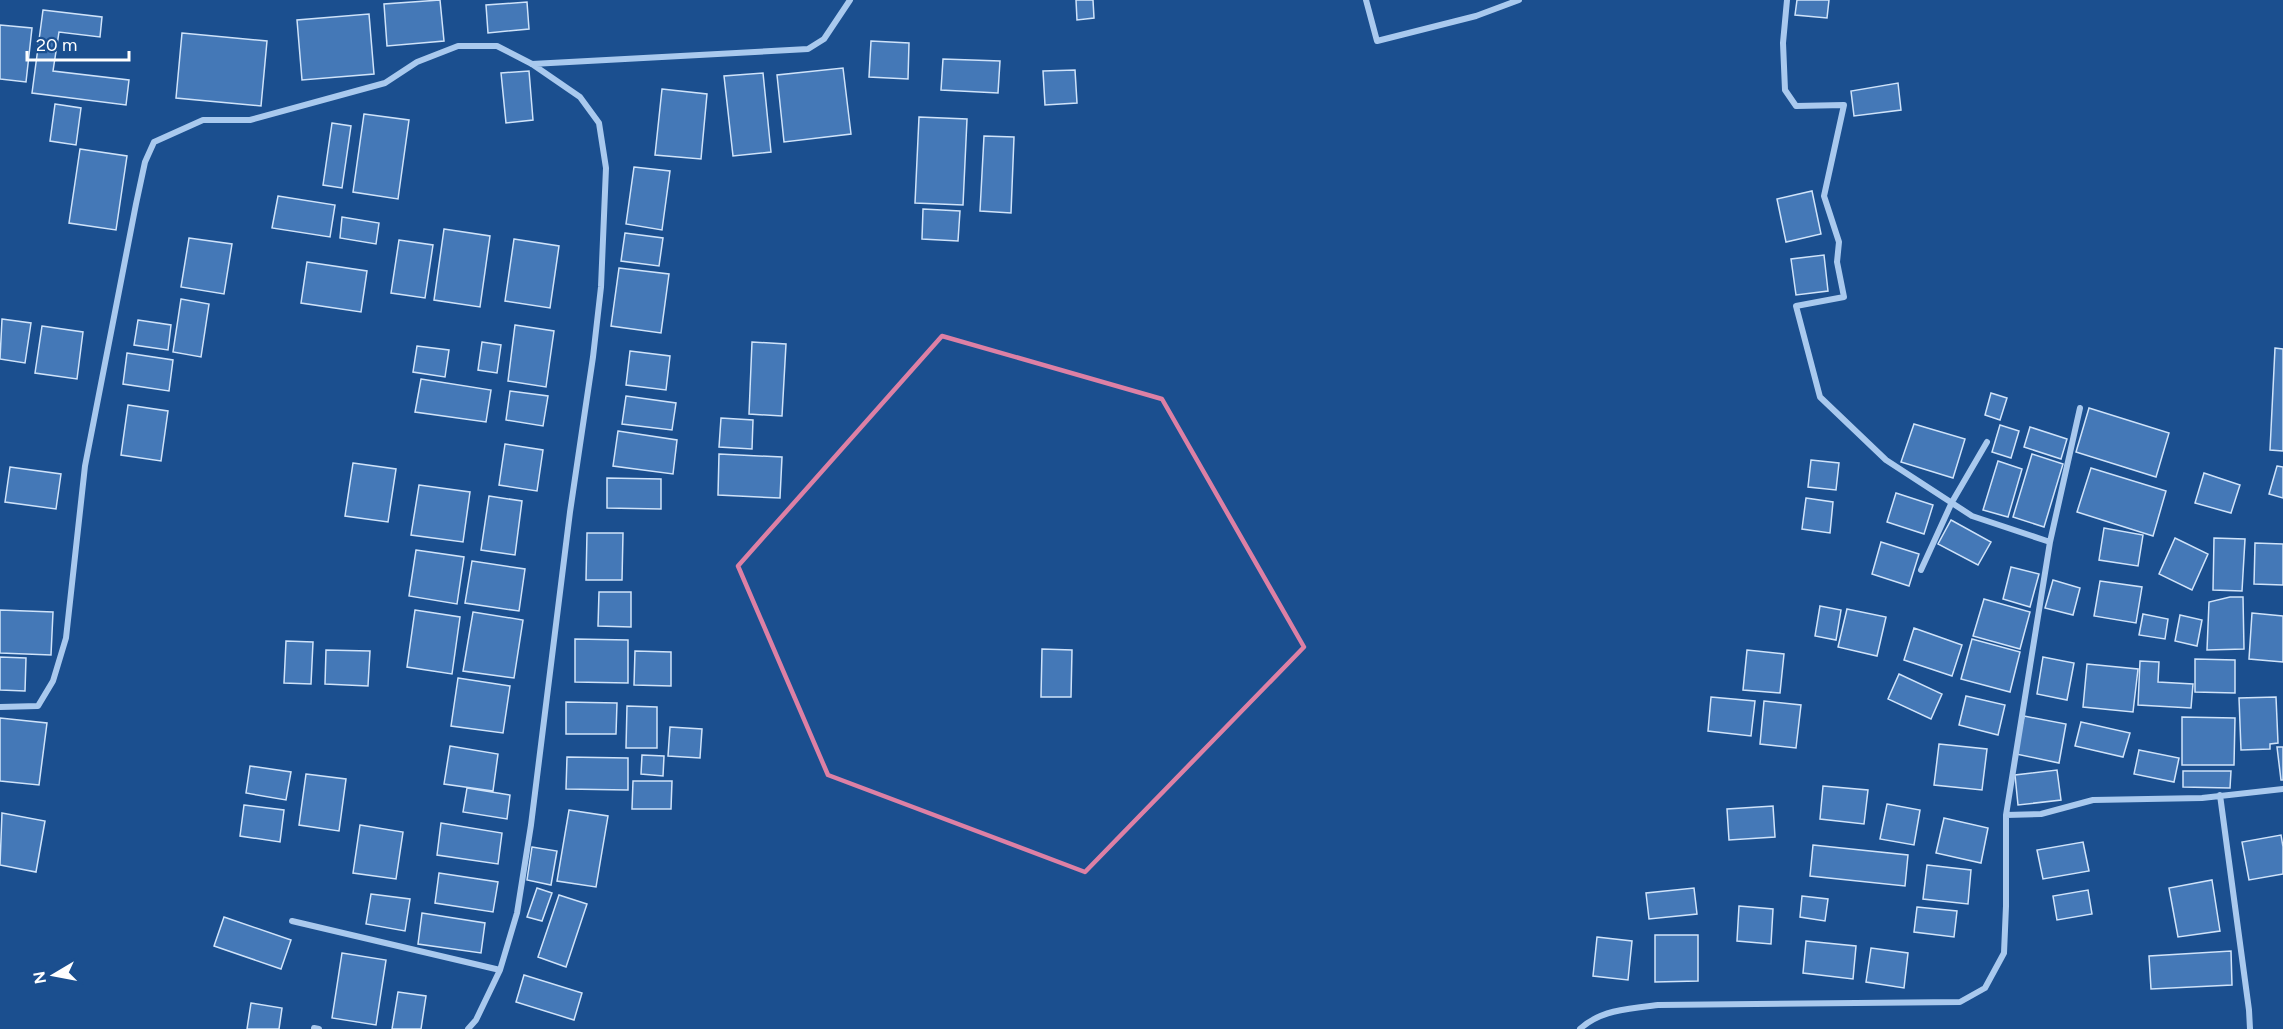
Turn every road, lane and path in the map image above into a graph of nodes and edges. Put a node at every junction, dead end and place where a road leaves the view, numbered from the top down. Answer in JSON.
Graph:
{"nodes":[{"id":1,"x":850,"y":0,"type":"edge"},
{"id":2,"x":1366,"y":0,"type":"edge"},
{"id":3,"x":1519,"y":0,"type":"edge"},
{"id":4,"x":1787,"y":0,"type":"edge"},
{"id":5,"x":532,"y":64,"type":"junction"},
{"id":6,"x":2080,"y":408,"type":"dead end"},
{"id":7,"x":1987,"y":442,"type":"dead end"},
{"id":8,"x":1952,"y":502,"type":"junction"},
{"id":9,"x":2050,"y":542,"type":"junction"},
{"id":10,"x":1921,"y":570,"type":"dead end"},
{"id":11,"x":0,"y":707,"type":"edge"},
{"id":12,"x":2283,"y":789,"type":"edge"},
{"id":13,"x":2220,"y":795,"type":"junction"},
{"id":14,"x":2006,"y":815,"type":"junction"},
{"id":15,"x":292,"y":921,"type":"dead end"},
{"id":16,"x":500,"y":970,"type":"junction"},
{"id":17,"x":314,"y":1028,"type":"edge"},
{"id":18,"x":319,"y":1029,"type":"edge"},
{"id":19,"x":468,"y":1029,"type":"edge"},
{"id":20,"x":1580,"y":1029,"type":"edge"},
{"id":21,"x":2250,"y":1029,"type":"edge"}],
"edges":[{"from":1,"to":5,"type":"street"},
{"from":2,"to":3,"type":"street"},
{"from":4,"to":8,"type":"street"},
{"from":5,"to":11,"type":"street"},
{"from":5,"to":16,"type":"street"},
{"from":6,"to":9,"type":"street"},
{"from":7,"to":8,"type":"street"},
{"from":8,"to":9,"type":"street"},
{"from":8,"to":10,"type":"street"},
{"from":9,"to":14,"type":"street"},
{"from":12,"to":13,"type":"street"},
{"from":13,"to":14,"type":"street"},
{"from":13,"to":21,"type":"street"},
{"from":14,"to":20,"type":"street"},
{"from":15,"to":16,"type":"street"},
{"from":16,"to":19,"type":"street"},
{"from":17,"to":18,"type":"street"}]}
